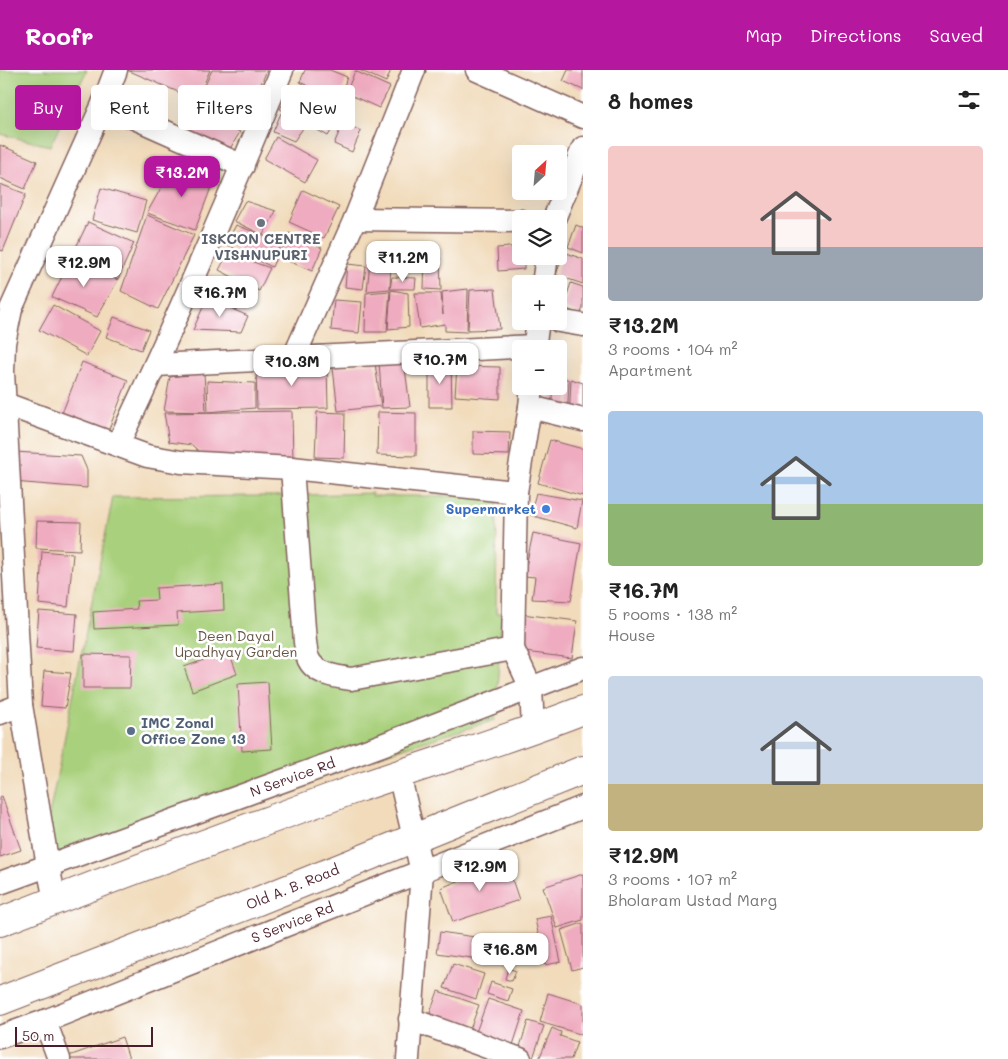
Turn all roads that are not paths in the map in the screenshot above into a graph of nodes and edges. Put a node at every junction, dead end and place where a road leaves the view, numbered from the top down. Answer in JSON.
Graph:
{"nodes":[{"id":1,"x":116,"y":70,"type":"edge"},
{"id":2,"x":282,"y":70,"type":"edge"},
{"id":3,"x":414,"y":70,"type":"edge"},
{"id":4,"x":477,"y":70,"type":"edge"},
{"id":5,"x":110,"y":85,"type":"edge"},
{"id":6,"x":583,"y":117,"type":"edge"},
{"id":7,"x":91,"y":130,"type":"edge"},
{"id":8,"x":161,"y":130,"type":"edge"},
{"id":9,"x":583,"y":148,"type":"edge"},
{"id":10,"x":242,"y":166,"type":"junction"},
{"id":11,"x":558,"y":210,"type":"edge"},
{"id":12,"x":355,"y":219,"type":"junction"},
{"id":13,"x":512,"y":221,"type":"edge"},
{"id":14,"x":567,"y":322,"type":"edge"},
{"id":15,"x":583,"y":325,"type":"edge"},
{"id":16,"x":512,"y":348,"type":"edge"},
{"id":17,"x":293,"y":359,"type":"junction"},
{"id":18,"x":156,"y":365,"type":"junction"},
{"id":19,"x":531,"y":397,"type":"edge"},
{"id":20,"x":2,"y":403,"type":"edge"},
{"id":21,"x":583,"y":420,"type":"edge"},
{"id":22,"x":118,"y":444,"type":"junction"},
{"id":23,"x":292,"y":468,"type":"junction"},
{"id":24,"x":516,"y":492,"type":"junction"},
{"id":25,"x":5,"y":509,"type":"edge"},
{"id":26,"x":7,"y":560,"type":"edge"},
{"id":27,"x":513,"y":649,"type":"junction"},
{"id":28,"x":583,"y":668,"type":"edge"},
{"id":29,"x":531,"y":688,"type":"junction"},
{"id":30,"x":21,"y":705,"type":"junction"},
{"id":31,"x":583,"y":710,"type":"edge"},
{"id":32,"x":0,"y":713,"type":"edge"},
{"id":33,"x":533,"y":729,"type":"junction"},
{"id":34,"x":583,"y":770,"type":"edge"},
{"id":35,"x":399,"y":774,"type":"junction"},
{"id":36,"x":583,"y":807,"type":"edge"},
{"id":37,"x":414,"y":837,"type":"junction"},
{"id":38,"x":48,"y":866,"type":"junction"},
{"id":39,"x":422,"y":872,"type":"junction"},
{"id":40,"x":0,"y":883,"type":"edge"},
{"id":41,"x":55,"y":900,"type":"junction"},
{"id":42,"x":0,"y":922,"type":"edge"},
{"id":43,"x":0,"y":1001,"type":"edge"},
{"id":44,"x":410,"y":1019,"type":"junction"},
{"id":45,"x":45,"y":1021,"type":"junction"},
{"id":46,"x":0,"y":1037,"type":"edge"},
{"id":47,"x":59,"y":1059,"type":"edge"},
{"id":48,"x":408,"y":1059,"type":"edge"},
{"id":49,"x":520,"y":1059,"type":"edge"}],
"edges":[{"from":1,"to":5,"type":"street"},
{"from":2,"to":10,"type":"street"},
{"from":3,"to":12,"type":"street"},
{"from":4,"to":6,"type":"street"},
{"from":7,"to":20,"type":"street"},
{"from":8,"to":10,"type":"street"},
{"from":9,"to":11,"type":"street"},
{"from":10,"to":18,"type":"street"},
{"from":12,"to":13,"type":"street"},
{"from":12,"to":17,"type":"street"},
{"from":14,"to":15,"type":"street"},
{"from":16,"to":17,"type":"street"},
{"from":17,"to":18,"type":"street"},
{"from":18,"to":22,"type":"street"},
{"from":19,"to":21,"type":"street"},
{"from":19,"to":24,"type":"street"},
{"from":20,"to":22,"type":"street"},
{"from":20,"to":25,"type":"street"},
{"from":22,"to":23,"type":"street"},
{"from":23,"to":24,"type":"street"},
{"from":23,"to":27,"type":"street"},
{"from":24,"to":27,"type":"street"},
{"from":25,"to":26,"type":"street"},
{"from":26,"to":30,"type":"street"},
{"from":27,"to":29,"type":"street"},
{"from":28,"to":29,"type":"street","name":"N Service Rd"},
{"from":29,"to":33,"type":"street"},
{"from":29,"to":38,"type":"street","name":"N Service Rd"},
{"from":30,"to":32,"type":"street"},
{"from":30,"to":38,"type":"street"},
{"from":31,"to":33,"type":"main road"},
{"from":33,"to":35,"type":"main road"},
{"from":34,"to":37,"type":"main road","name":"Old A. B. Road"},
{"from":35,"to":37,"type":"street"},
{"from":35,"to":41,"type":"main road"},
{"from":36,"to":39,"type":"street","name":"S Service Rd"},
{"from":37,"to":39,"type":"street"},
{"from":37,"to":43,"type":"main road","name":"Old A. B. Road"},
{"from":38,"to":40,"type":"street","name":"N Service Rd"},
{"from":38,"to":41,"type":"street"},
{"from":39,"to":44,"type":"street"},
{"from":39,"to":45,"type":"street","name":"S Service Rd"},
{"from":41,"to":42,"type":"main road"},
{"from":44,"to":48,"type":"street"},
{"from":44,"to":49,"type":"street"},
{"from":45,"to":46,"type":"street","name":"S Service Rd"},
{"from":45,"to":47,"type":"street"}]}
